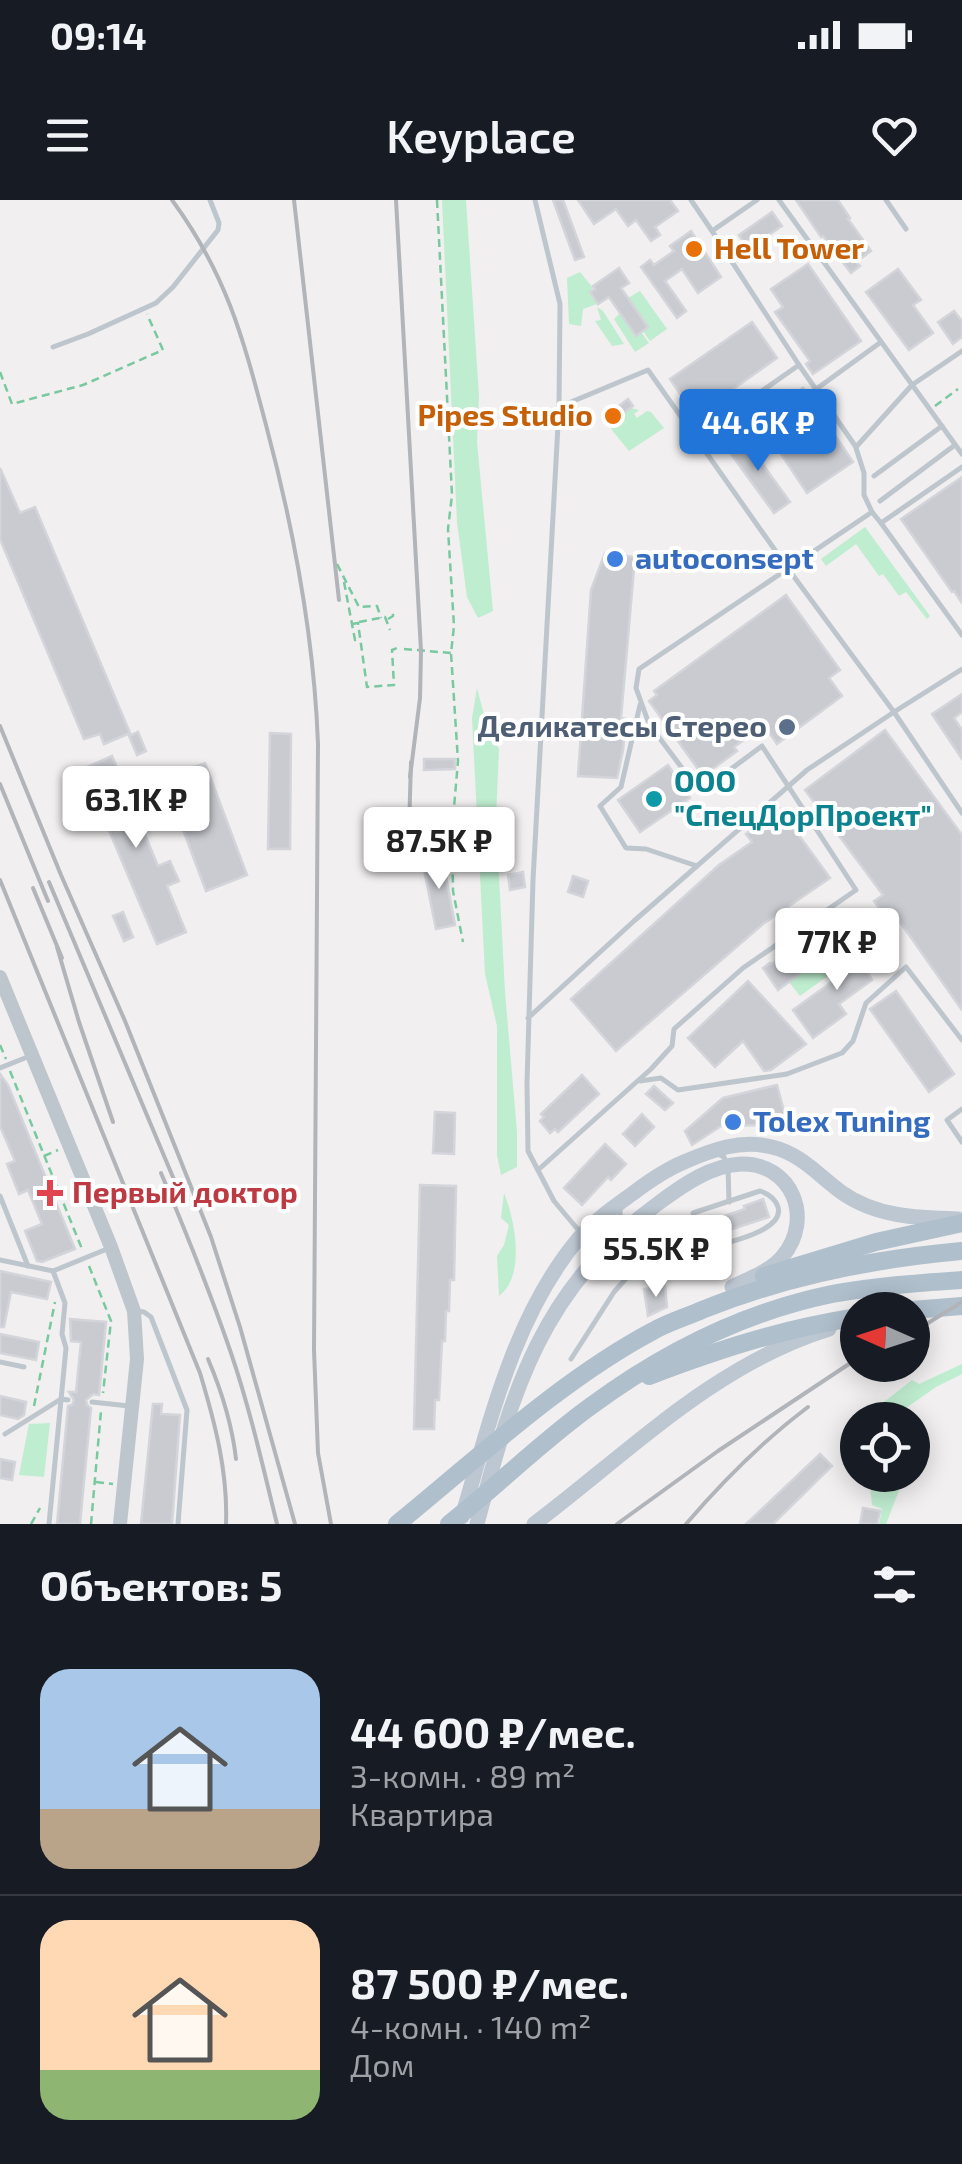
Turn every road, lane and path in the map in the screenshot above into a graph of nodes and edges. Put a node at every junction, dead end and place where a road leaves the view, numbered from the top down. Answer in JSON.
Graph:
{"nodes":[{"id":1,"x":210,"y":200,"type":"edge"},
{"id":2,"x":437,"y":200,"type":"edge"},
{"id":3,"x":535,"y":200,"type":"edge"},
{"id":4,"x":690,"y":200,"type":"edge"},
{"id":5,"x":757,"y":200,"type":"edge"},
{"id":6,"x":778,"y":200,"type":"edge"},
{"id":7,"x":886,"y":200,"type":"edge"},
{"id":8,"x":906,"y":229,"type":"dead end"},
{"id":9,"x":712,"y":231,"type":"junction"},
{"id":10,"x":145,"y":308,"type":"junction"},
{"id":11,"x":880,"y":342,"type":"junction"},
{"id":12,"x":54,"y":347,"type":"dead end"},
{"id":13,"x":962,"y":351,"type":"edge"},
{"id":14,"x":799,"y":366,"type":"junction"},
{"id":15,"x":0,"y":372,"type":"edge"},
{"id":16,"x":912,"y":385,"type":"junction"},
{"id":17,"x":958,"y":389,"type":"dead end"},
{"id":18,"x":815,"y":390,"type":"junction"},
{"id":19,"x":559,"y":407,"type":"junction"},
{"id":20,"x":930,"y":410,"type":"junction"},
{"id":21,"x":942,"y":426,"type":"junction"},
{"id":22,"x":696,"y":437,"type":"junction"},
{"id":23,"x":955,"y":444,"type":"junction"},
{"id":24,"x":856,"y":448,"type":"junction"},
{"id":25,"x":962,"y":454,"type":"edge"},
{"id":26,"x":962,"y":467,"type":"edge"},
{"id":27,"x":874,"y":476,"type":"dead end"},
{"id":28,"x":880,"y":501,"type":"dead end"},
{"id":29,"x":872,"y":512,"type":"junction"},
{"id":30,"x":881,"y":523,"type":"junction"},
{"id":31,"x":337,"y":564,"type":"dead end"},
{"id":32,"x":789,"y":570,"type":"junction"},
{"id":33,"x":343,"y":577,"type":"junction"},
{"id":34,"x":393,"y":609,"type":"dead end"},
{"id":35,"x":383,"y":619,"type":"junction"},
{"id":36,"x":355,"y":623,"type":"junction"},
{"id":37,"x":390,"y":630,"type":"dead end"},
{"id":38,"x":962,"y":635,"type":"edge"},
{"id":39,"x":397,"y":648,"type":"dead end"},
{"id":40,"x":404,"y":650,"type":"dead end"},
{"id":41,"x":451,"y":653,"type":"junction"},
{"id":42,"x":962,"y":670,"type":"edge"},
{"id":43,"x":641,"y":702,"type":"junction"},
{"id":44,"x":894,"y":712,"type":"junction"},
{"id":45,"x":790,"y":785,"type":"junction"},
{"id":46,"x":962,"y":813,"type":"edge"},
{"id":47,"x":697,"y":866,"type":"junction"},
{"id":48,"x":463,"y":942,"type":"dead end"},
{"id":49,"x":0,"y":977,"type":"edge"},
{"id":50,"x":528,"y":1018,"type":"junction"},
{"id":51,"x":962,"y":1040,"type":"edge"},
{"id":52,"x":0,"y":1045,"type":"edge"},
{"id":53,"x":32,"y":1055,"type":"junction"},
{"id":54,"x":8,"y":1064,"type":"junction"},
{"id":55,"x":0,"y":1068,"type":"edge"},
{"id":56,"x":638,"y":1082,"type":"junction"},
{"id":57,"x":962,"y":1109,"type":"edge"},
{"id":58,"x":962,"y":1142,"type":"edge"},
{"id":59,"x":64,"y":1147,"type":"dead end"},
{"id":60,"x":711,"y":1151,"type":"junction"},
{"id":61,"x":44,"y":1156,"type":"junction"},
{"id":62,"x":728,"y":1166,"type":"junction"},
{"id":63,"x":538,"y":1170,"type":"junction"},
{"id":64,"x":69,"y":1187,"type":"dead end"},
{"id":65,"x":58,"y":1191,"type":"junction"},
{"id":66,"x":0,"y":1196,"type":"edge"},
{"id":67,"x":628,"y":1196,"type":"junction"},
{"id":68,"x":729,"y":1202,"type":"junction"},
{"id":69,"x":797,"y":1202,"type":"junction"},
{"id":70,"x":778,"y":1208,"type":"junction"},
{"id":71,"x":962,"y":1221,"type":"edge"},
{"id":72,"x":620,"y":1232,"type":"junction"},
{"id":73,"x":582,"y":1234,"type":"junction"},
{"id":74,"x":111,"y":1247,"type":"junction"},
{"id":75,"x":962,"y":1252,"type":"edge"},
{"id":76,"x":86,"y":1258,"type":"junction"},
{"id":77,"x":0,"y":1260,"type":"edge"},
{"id":78,"x":638,"y":1265,"type":"junction"},
{"id":79,"x":28,"y":1266,"type":"junction"},
{"id":80,"x":53,"y":1271,"type":"junction"},
{"id":81,"x":962,"y":1280,"type":"edge"},
{"id":82,"x":651,"y":1281,"type":"dead end"},
{"id":83,"x":732,"y":1287,"type":"junction"},
{"id":84,"x":60,"y":1291,"type":"junction"},
{"id":85,"x":961,"y":1306,"type":"edge"},
{"id":86,"x":930,"y":1309,"type":"edge"},
{"id":87,"x":134,"y":1311,"type":"junction"},
{"id":88,"x":840,"y":1322,"type":"edge"},
{"id":89,"x":840,"y":1325,"type":"edge"},
{"id":90,"x":656,"y":1329,"type":"junction"},
{"id":91,"x":571,"y":1359,"type":"dead end"},
{"id":92,"x":0,"y":1362,"type":"edge"},
{"id":93,"x":24,"y":1367,"type":"dead end"},
{"id":94,"x":616,"y":1388,"type":"junction"},
{"id":95,"x":65,"y":1400,"type":"junction"},
{"id":96,"x":92,"y":1402,"type":"dead end"},
{"id":97,"x":102,"y":1403,"type":"junction"},
{"id":98,"x":132,"y":1406,"type":"junction"},
{"id":99,"x":31,"y":1418,"type":"junction"},
{"id":100,"x":5,"y":1434,"type":"dead end"},
{"id":101,"x":95,"y":1482,"type":"junction"},
{"id":102,"x":119,"y":1484,"type":"dead end"},
{"id":103,"x":51,"y":1503,"type":"junction"},
{"id":104,"x":539,"y":1520,"type":"edge"},
{"id":105,"x":31,"y":1524,"type":"edge"},
{"id":106,"x":49,"y":1524,"type":"edge"},
{"id":107,"x":91,"y":1524,"type":"edge"},
{"id":108,"x":120,"y":1524,"type":"edge"},
{"id":109,"x":178,"y":1524,"type":"edge"},
{"id":110,"x":397,"y":1524,"type":"edge"},
{"id":111,"x":449,"y":1524,"type":"edge"},
{"id":112,"x":460,"y":1524,"type":"edge"},
{"id":113,"x":476,"y":1524,"type":"edge"}],
"edges":[{"from":1,"to":10,"type":"lane"},
{"from":2,"to":41,"type":"path"},
{"from":3,"to":19,"type":"lane"},
{"from":4,"to":9,"type":"lane"},
{"from":5,"to":9,"type":"lane"},
{"from":6,"to":11,"type":"lane"},
{"from":7,"to":8,"type":"lane"},
{"from":9,"to":14,"type":"lane"},
{"from":10,"to":12,"type":"lane"},
{"from":10,"to":15,"type":"path"},
{"from":11,"to":16,"type":"lane"},
{"from":11,"to":18,"type":"lane"},
{"from":13,"to":16,"type":"lane"},
{"from":14,"to":18,"type":"lane"},
{"from":14,"to":22,"type":"lane"},
{"from":16,"to":20,"type":"lane"},
{"from":16,"to":24,"type":"lane"},
{"from":17,"to":20,"type":"path"},
{"from":18,"to":24,"type":"lane"},
{"from":19,"to":22,"type":"lane"},
{"from":19,"to":50,"type":"lane"},
{"from":20,"to":21,"type":"lane"},
{"from":21,"to":23,"type":"lane"},
{"from":21,"to":27,"type":"lane"},
{"from":22,"to":32,"type":"lane"},
{"from":23,"to":25,"type":"lane"},
{"from":23,"to":28,"type":"lane"},
{"from":24,"to":29,"type":"lane"},
{"from":26,"to":30,"type":"lane"},
{"from":29,"to":30,"type":"lane"},
{"from":29,"to":32,"type":"lane"},
{"from":30,"to":38,"type":"lane"},
{"from":31,"to":33,"type":"path"},
{"from":32,"to":43,"type":"lane"},
{"from":32,"to":44,"type":"lane"},
{"from":33,"to":35,"type":"path"},
{"from":33,"to":36,"type":"path"},
{"from":34,"to":35,"type":"path"},
{"from":35,"to":36,"type":"path"},
{"from":35,"to":37,"type":"path"},
{"from":36,"to":39,"type":"path"},
{"from":40,"to":41,"type":"path"},
{"from":41,"to":48,"type":"path"},
{"from":42,"to":44,"type":"lane"},
{"from":43,"to":45,"type":"lane"},
{"from":43,"to":47,"type":"lane"},
{"from":44,"to":45,"type":"lane"},
{"from":44,"to":46,"type":"lane"},
{"from":45,"to":47,"type":"lane"},
{"from":45,"to":56,"type":"lane"},
{"from":47,"to":50,"type":"lane"},
{"from":49,"to":53,"type":"street"},
{"from":50,"to":63,"type":"lane"},
{"from":51,"to":56,"type":"lane"},
{"from":52,"to":54,"type":"path"},
{"from":53,"to":54,"type":"lane"},
{"from":53,"to":74,"type":"street"},
{"from":54,"to":55,"type":"lane"},
{"from":54,"to":61,"type":"path"},
{"from":56,"to":63,"type":"lane"},
{"from":57,"to":58,"type":"lane"},
{"from":59,"to":61,"type":"path"},
{"from":60,"to":62,"type":"lane"},
{"from":60,"to":67,"type":"main road"},
{"from":60,"to":71,"type":"main road"},
{"from":61,"to":65,"type":"path"},
{"from":62,"to":68,"type":"lane"},
{"from":62,"to":69,"type":"main road"},
{"from":62,"to":72,"type":"main road"},
{"from":63,"to":73,"type":"lane"},
{"from":64,"to":65,"type":"path"},
{"from":65,"to":76,"type":"path"},
{"from":66,"to":79,"type":"lane"},
{"from":67,"to":72,"type":"lane"},
{"from":67,"to":73,"type":"main road"},
{"from":68,"to":70,"type":"lane"},
{"from":68,"to":70,"type":"lane"},
{"from":69,"to":70,"type":"lane"},
{"from":69,"to":83,"type":"main road"},
{"from":71,"to":83,"type":"main road"},
{"from":72,"to":78,"type":"lane"},
{"from":72,"to":113,"type":"main road"},
{"from":73,"to":112,"type":"main road"},
{"from":74,"to":76,"type":"lane"},
{"from":74,"to":87,"type":"street"},
{"from":75,"to":90,"type":"main road"},
{"from":76,"to":80,"type":"lane"},
{"from":76,"to":97,"type":"path"},
{"from":77,"to":79,"type":"lane"},
{"from":78,"to":82,"type":"lane"},
{"from":78,"to":91,"type":"lane"},
{"from":79,"to":80,"type":"lane"},
{"from":80,"to":84,"type":"lane"},
{"from":81,"to":94,"type":"main road"},
{"from":83,"to":90,"type":"main road"},
{"from":84,"to":95,"type":"lane"},
{"from":84,"to":99,"type":"path"},
{"from":85,"to":86,"type":"main road"},
{"from":87,"to":98,"type":"street"},
{"from":87,"to":109,"type":"lane"},
{"from":88,"to":94,"type":"main road"},
{"from":89,"to":104,"type":"main road"},
{"from":90,"to":110,"type":"main road"},
{"from":92,"to":93,"type":"lane"},
{"from":94,"to":111,"type":"main road"},
{"from":95,"to":99,"type":"lane"},
{"from":95,"to":103,"type":"lane"},
{"from":96,"to":97,"type":"lane"},
{"from":97,"to":98,"type":"lane"},
{"from":97,"to":101,"type":"path"},
{"from":98,"to":108,"type":"street"},
{"from":99,"to":100,"type":"lane"},
{"from":101,"to":102,"type":"path"},
{"from":101,"to":107,"type":"path"},
{"from":103,"to":105,"type":"path"},
{"from":103,"to":106,"type":"lane"}]}
